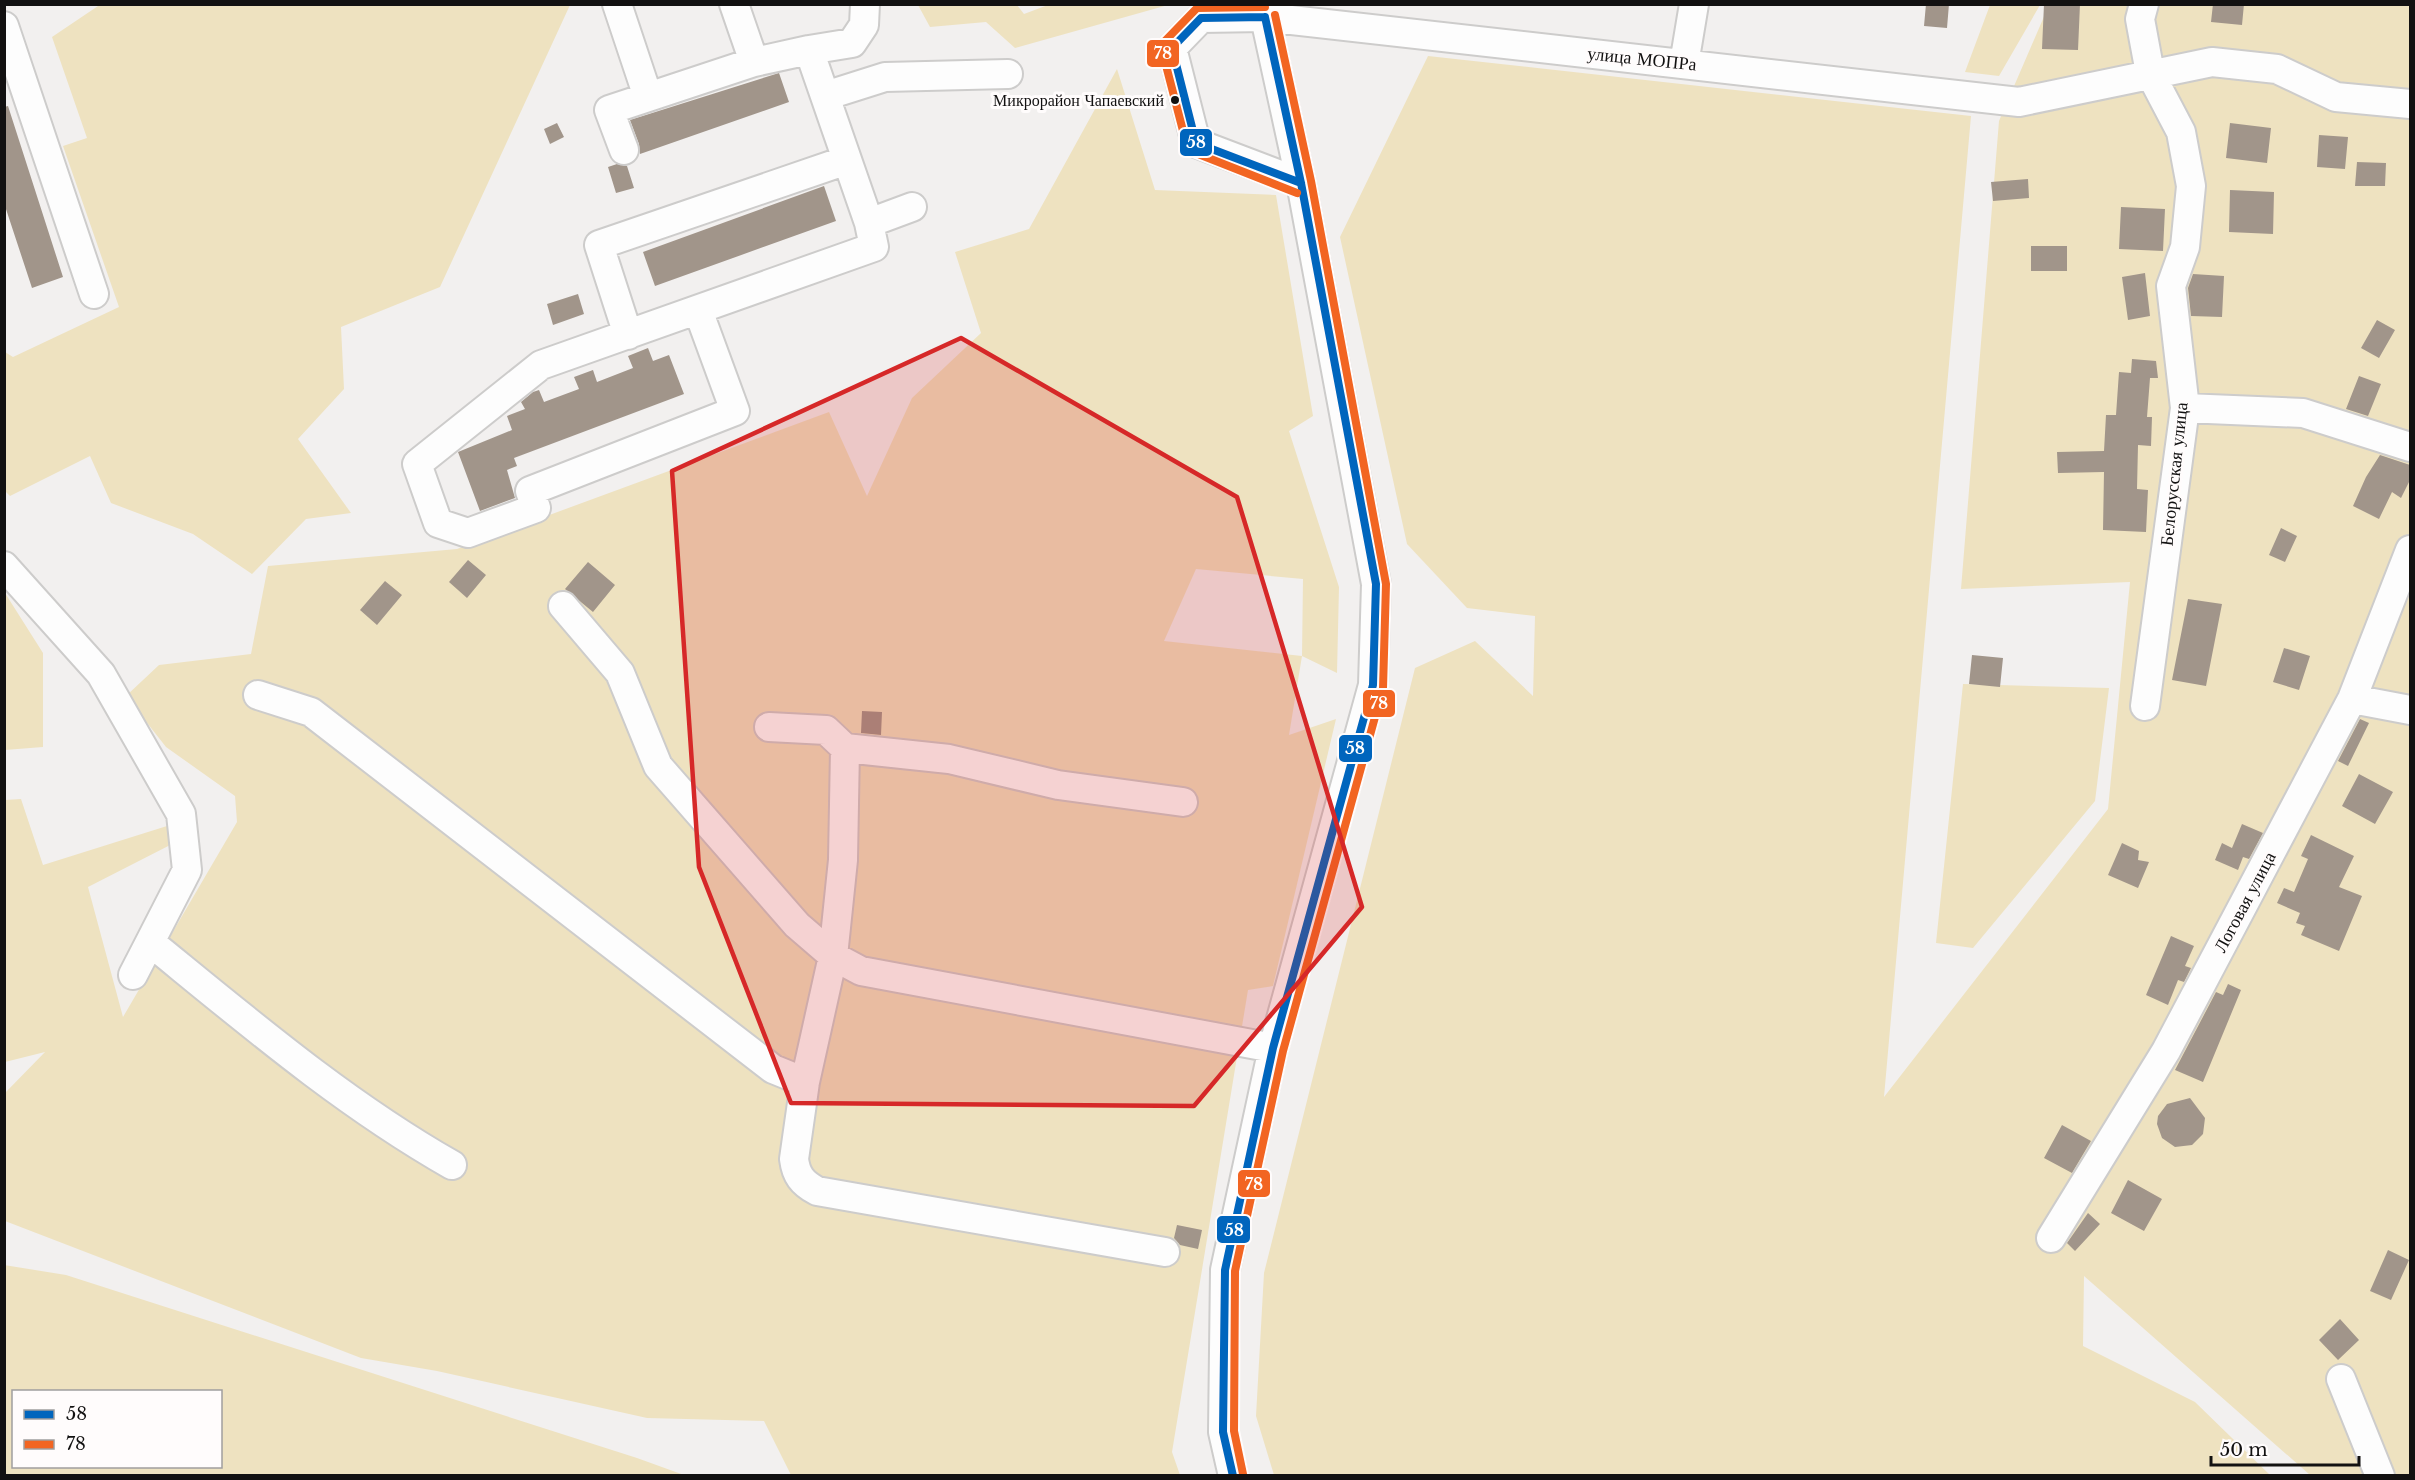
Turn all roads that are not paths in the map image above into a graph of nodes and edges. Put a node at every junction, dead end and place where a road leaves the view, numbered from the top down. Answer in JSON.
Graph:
{"nodes":[{"id":1,"x":617,"y":4,"type":"edge"},
{"id":2,"x":734,"y":4,"type":"edge"},
{"id":3,"x":865,"y":4,"type":"edge"},
{"id":4,"x":1694,"y":4,"type":"edge"},
{"id":5,"x":2144,"y":4,"type":"edge"},
{"id":6,"x":1264,"y":11,"type":"edge"},
{"id":7,"x":4,"y":26,"type":"edge"},
{"id":8,"x":809,"y":50,"type":"junction"},
{"id":9,"x":754,"y":62,"type":"junction"},
{"id":10,"x":1684,"y":64,"type":"junction"},
{"id":11,"x":2150,"y":73,"type":"junction"},
{"id":12,"x":1008,"y":74,"type":"dead end"},
{"id":13,"x":825,"y":96,"type":"junction"},
{"id":14,"x":648,"y":97,"type":"junction"},
{"id":15,"x":2410,"y":104,"type":"edge"},
{"id":16,"x":624,"y":150,"type":"dead end"},
{"id":17,"x":847,"y":160,"type":"junction"},
{"id":18,"x":1301,"y":183,"type":"junction"},
{"id":19,"x":912,"y":207,"type":"dead end"},
{"id":20,"x":869,"y":223,"type":"junction"},
{"id":21,"x":94,"y":294,"type":"dead end"},
{"id":22,"x":698,"y":310,"type":"junction"},
{"id":23,"x":628,"y":335,"type":"junction"},
{"id":24,"x":2185,"y":408,"type":"junction"},
{"id":25,"x":2410,"y":447,"type":"edge"},
{"id":26,"x":2410,"y":550,"type":"edge"},
{"id":27,"x":4,"y":567,"type":"edge"},
{"id":28,"x":563,"y":606,"type":"dead end"},
{"id":29,"x":258,"y":695,"type":"dead end"},
{"id":30,"x":2352,"y":699,"type":"junction"},
{"id":31,"x":2145,"y":706,"type":"dead end"},
{"id":32,"x":2410,"y":710,"type":"edge"},
{"id":33,"x":769,"y":727,"type":"dead end"},
{"id":34,"x":845,"y":748,"type":"junction"},
{"id":35,"x":1183,"y":802,"type":"dead end"},
{"id":36,"x":150,"y":942,"type":"junction"},
{"id":37,"x":833,"y":956,"type":"junction"},
{"id":38,"x":133,"y":975,"type":"dead end"},
{"id":39,"x":1274,"y":1048,"type":"junction"},
{"id":40,"x":805,"y":1082,"type":"junction"},
{"id":41,"x":452,"y":1165,"type":"dead end"},
{"id":42,"x":2050,"y":1238,"type":"dead end"},
{"id":43,"x":1165,"y":1252,"type":"dead end"},
{"id":44,"x":2341,"y":1379,"type":"dead end"},
{"id":45,"x":1233,"y":1476,"type":"edge"},
{"id":46,"x":2380,"y":1476,"type":"edge"}],
"edges":[{"from":1,"to":14,"type":"street"},
{"from":2,"to":9,"type":"street"},
{"from":3,"to":8,"type":"street"},
{"from":4,"to":10,"type":"street"},
{"from":5,"to":11,"type":"street","name":"Белорусская улица"},
{"from":6,"to":10,"type":"street","name":"улица МОПРа"},
{"from":6,"to":18,"type":"street"},
{"from":6,"to":18,"type":"street","name":"улица МОПРа"},
{"from":7,"to":21,"type":"street"},
{"from":8,"to":9,"type":"street"},
{"from":8,"to":13,"type":"street"},
{"from":9,"to":14,"type":"street"},
{"from":10,"to":11,"type":"street","name":"улица МОПРа"},
{"from":11,"to":15,"type":"street"},
{"from":11,"to":24,"type":"street","name":"Белорусская улица"},
{"from":12,"to":13,"type":"street"},
{"from":13,"to":17,"type":"street"},
{"from":14,"to":16,"type":"street"},
{"from":17,"to":20,"type":"street"},
{"from":17,"to":23,"type":"street"},
{"from":18,"to":39,"type":"street"},
{"from":19,"to":20,"type":"street"},
{"from":20,"to":22,"type":"street"},
{"from":22,"to":23,"type":"street"},
{"from":22,"to":23,"type":"street"},
{"from":24,"to":25,"type":"street"},
{"from":24,"to":31,"type":"street","name":"Белорусская улица"},
{"from":26,"to":30,"type":"street","name":"Логовая улица"},
{"from":27,"to":36,"type":"street"},
{"from":28,"to":37,"type":"street"},
{"from":29,"to":40,"type":"street"},
{"from":30,"to":32,"type":"street"},
{"from":30,"to":42,"type":"street","name":"Логовая улица"},
{"from":33,"to":34,"type":"street"},
{"from":34,"to":35,"type":"street"},
{"from":34,"to":37,"type":"street"},
{"from":36,"to":38,"type":"street"},
{"from":36,"to":41,"type":"street"},
{"from":37,"to":39,"type":"street"},
{"from":37,"to":40,"type":"street"},
{"from":39,"to":45,"type":"street"},
{"from":40,"to":43,"type":"street"},
{"from":44,"to":46,"type":"street"}]}
